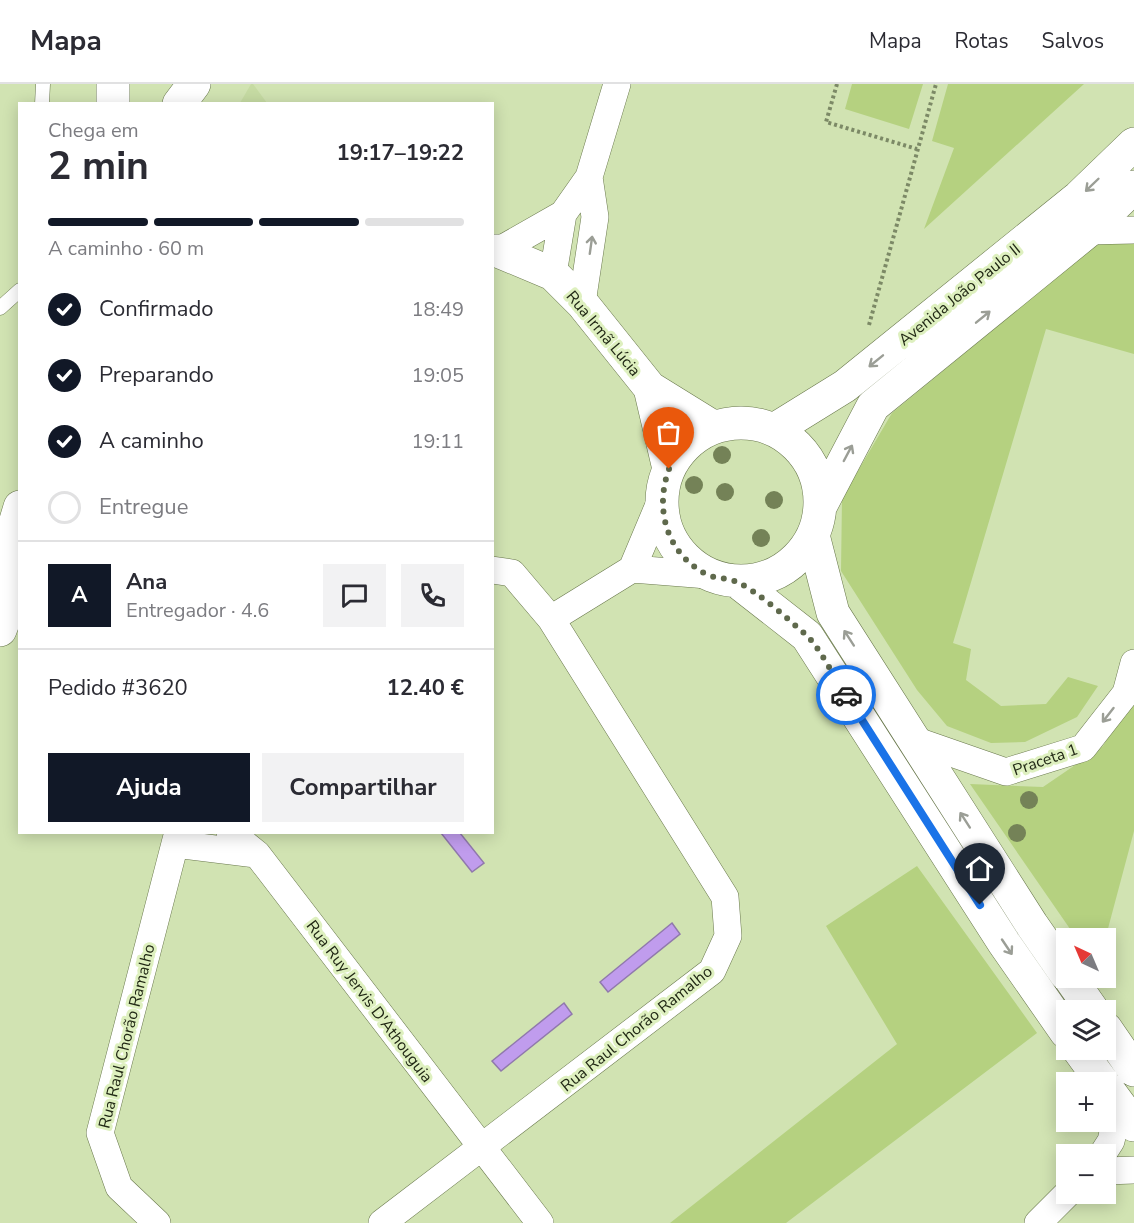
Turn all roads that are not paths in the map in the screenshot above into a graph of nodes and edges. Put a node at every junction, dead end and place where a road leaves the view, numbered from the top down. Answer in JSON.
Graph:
{"nodes":[{"id":1,"x":43,"y":84,"type":"edge"},
{"id":2,"x":194,"y":84,"type":"edge"},
{"id":3,"x":207,"y":84,"type":"edge"},
{"id":4,"x":616,"y":84,"type":"edge"},
{"id":5,"x":42,"y":102,"type":"edge"},
{"id":6,"x":181,"y":102,"type":"edge"},
{"id":7,"x":201,"y":102,"type":"edge"},
{"id":8,"x":1134,"y":144,"type":"edge"},
{"id":9,"x":589,"y":177,"type":"junction"},
{"id":10,"x":1134,"y":187,"type":"edge"},
{"id":11,"x":563,"y":214,"type":"junction"},
{"id":12,"x":1134,"y":230,"type":"edge"},
{"id":13,"x":1088,"y":231,"type":"junction"},
{"id":14,"x":495,"y":251,"type":"edge"},
{"id":15,"x":553,"y":274,"type":"junction"},
{"id":16,"x":18,"y":292,"type":"edge"},
{"id":17,"x":582,"y":303,"type":"junction"},
{"id":18,"x":0,"y":308,"type":"edge"},
{"id":19,"x":650,"y":388,"type":"junction"},
{"id":20,"x":713,"y":427,"type":"junction"},
{"id":21,"x":774,"y":430,"type":"junction"},
{"id":22,"x":665,"y":484,"type":"junction"},
{"id":23,"x":18,"y":514,"type":"edge"},
{"id":24,"x":817,"y":520,"type":"junction"},
{"id":25,"x":632,"y":569,"type":"junction"},
{"id":26,"x":494,"y":570,"type":"edge"},
{"id":27,"x":0,"y":574,"type":"edge"},
{"id":28,"x":723,"y":578,"type":"junction"},
{"id":29,"x":18,"y":581,"type":"edge"},
{"id":30,"x":551,"y":619,"type":"junction"},
{"id":31,"x":0,"y":630,"type":"edge"},
{"id":32,"x":1133,"y":668,"type":"edge"},
{"id":33,"x":914,"y":740,"type":"junction"},
{"id":34,"x":232,"y":834,"type":"edge"},
{"id":35,"x":177,"y":838,"type":"edge"},
{"id":36,"x":257,"y":854,"type":"junction"},
{"id":37,"x":1056,"y":959,"type":"edge"},
{"id":38,"x":1056,"y":1018,"type":"edge"},
{"id":39,"x":1116,"y":1044,"type":"edge"},
{"id":40,"x":1134,"y":1070,"type":"edge"},
{"id":41,"x":483,"y":1148,"type":"junction"},
{"id":42,"x":1134,"y":1170,"type":"edge"},
{"id":43,"x":1116,"y":1171,"type":"edge"},
{"id":44,"x":1058,"y":1204,"type":"edge"},
{"id":45,"x":157,"y":1223,"type":"edge"},
{"id":46,"x":382,"y":1223,"type":"edge"},
{"id":47,"x":540,"y":1223,"type":"edge"},
{"id":48,"x":1038,"y":1223,"type":"edge"}],
"edges":[{"from":1,"to":5,"type":"lane"},
{"from":2,"to":6,"type":"street"},
{"from":3,"to":7,"type":"street"},
{"from":4,"to":9,"type":"street"},
{"from":8,"to":21,"type":"street","name":"Avenida João Paulo II","one_way":true},
{"from":9,"to":11,"type":"street"},
{"from":17,"to":9,"type":"street","one_way":true},
{"from":10,"to":13,"type":"street","name":"Avenida João Paulo II"},
{"from":11,"to":14,"type":"street"},
{"from":11,"to":15,"type":"street"},
{"from":12,"to":13,"type":"street"},
{"from":24,"to":13,"type":"street","name":"Avenida João Paulo II","one_way":true},
{"from":14,"to":15,"type":"street","name":"Rua Irmã Lúcia"},
{"from":15,"to":17,"type":"street","name":"Rua Irmã Lúcia"},
{"from":16,"to":18,"type":"lane"},
{"from":17,"to":19,"type":"street","name":"Rua Irmã Lúcia"},
{"from":19,"to":20,"type":"street","name":"Rua Irmã Lúcia"},
{"from":19,"to":22,"type":"street","name":"Rua Irmã Lúcia"},
{"from":20,"to":21,"type":"street"},
{"from":20,"to":22,"type":"street"},
{"from":21,"to":24,"type":"street"},
{"from":22,"to":25,"type":"street"},
{"from":22,"to":28,"type":"street"},
{"from":23,"to":27,"type":"street"},
{"from":24,"to":28,"type":"street","name":"Avenida João Paulo II"},
{"from":33,"to":24,"type":"street","one_way":true},
{"from":25,"to":28,"type":"street"},
{"from":25,"to":30,"type":"street"},
{"from":26,"to":30,"type":"street","name":"Rua Raul Chorão Ramalho"},
{"from":28,"to":38,"type":"street","one_way":true},
{"from":29,"to":31,"type":"street"},
{"from":30,"to":41,"type":"street","name":"Rua Raul Chorão Ramalho"},
{"from":32,"to":33,"type":"street","name":"Praceta 1","one_way":true},
{"from":37,"to":33,"type":"street","one_way":true},
{"from":34,"to":36,"type":"street","name":"Rua Ruy Jervis D'Athouguia"},
{"from":35,"to":36,"type":"street"},
{"from":35,"to":45,"type":"street","name":"Rua Raul Chorão Ramalho"},
{"from":36,"to":41,"type":"street","name":"Rua Ruy Jervis D'Athouguia"},
{"from":39,"to":40,"type":"street"},
{"from":41,"to":46,"type":"street","name":"Rua Raul Chorão Ramalho"},
{"from":41,"to":47,"type":"street","name":"Rua Ruy Jervis D'Athouguia"},
{"from":42,"to":43,"type":"street"},
{"from":44,"to":48,"type":"street"}]}
